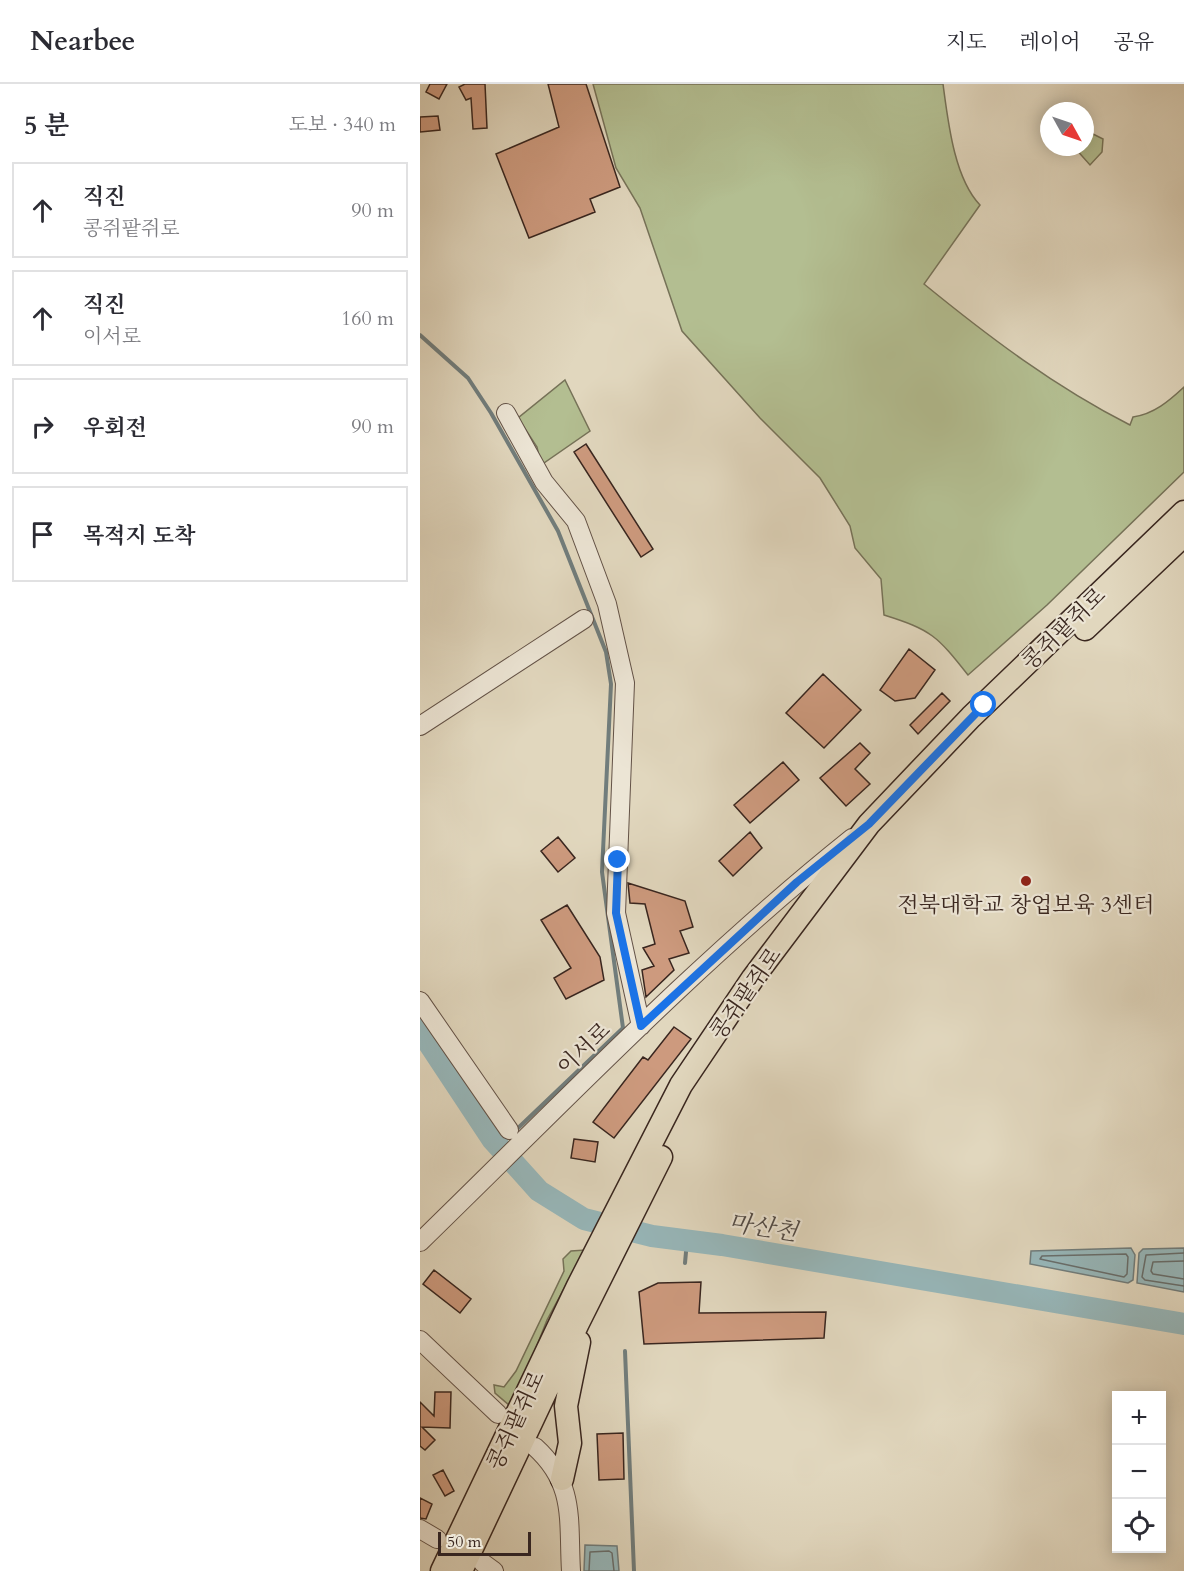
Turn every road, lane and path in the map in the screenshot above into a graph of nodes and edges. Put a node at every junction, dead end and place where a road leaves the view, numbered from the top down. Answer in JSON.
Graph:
{"nodes":[{"id":1,"x":506,"y":413,"type":"dead end"},
{"id":2,"x":1184,"y":512,"type":"edge"},
{"id":3,"x":1184,"y":535,"type":"edge"},
{"id":4,"x":584,"y":619,"type":"dead end"},
{"id":5,"x":420,"y":726,"type":"edge"},
{"id":6,"x":869,"y":824,"type":"junction"},
{"id":7,"x":420,"y":1001,"type":"edge"},
{"id":8,"x":641,"y":1026,"type":"junction"},
{"id":9,"x":509,"y":1130,"type":"dead end"},
{"id":10,"x":630,"y":1201,"type":"junction"},
{"id":11,"x":420,"y":1242,"type":"edge"},
{"id":12,"x":603,"y":1254,"type":"junction"},
{"id":13,"x":578,"y":1323,"type":"junction"},
{"id":14,"x":420,"y":1340,"type":"edge"},
{"id":15,"x":498,"y":1414,"type":"dead end"},
{"id":16,"x":535,"y":1447,"type":"dead end"},
{"id":17,"x":562,"y":1479,"type":"junction"},
{"id":18,"x":420,"y":1529,"type":"edge"},
{"id":19,"x":436,"y":1539,"type":"dead end"},
{"id":20,"x":442,"y":1571,"type":"edge"},
{"id":21,"x":461,"y":1571,"type":"edge"},
{"id":22,"x":571,"y":1571,"type":"edge"}],
"edges":[{"from":1,"to":8,"type":"street"},
{"from":2,"to":6,"type":"main road","name":"콩쥐팥쥐로"},
{"from":3,"to":10,"type":"main road","name":"콩쥐팥쥐로"},
{"from":4,"to":5,"type":"street"},
{"from":6,"to":8,"type":"street","name":"이서로"},
{"from":6,"to":10,"type":"main road","name":"콩쥐팥쥐로"},
{"from":7,"to":9,"type":"street"},
{"from":8,"to":11,"type":"street","name":"이서로"},
{"from":10,"to":12,"type":"main road","name":"콩쥐팥쥐로"},
{"from":12,"to":13,"type":"main road","name":"콩쥐팥쥐로"},
{"from":12,"to":20,"type":"main road","name":"콩쥐팥쥐로"},
{"from":13,"to":17,"type":"main road"},
{"from":13,"to":21,"type":"main road","name":"콩쥐팥쥐로"},
{"from":14,"to":15,"type":"street"},
{"from":16,"to":17,"type":"street"},
{"from":17,"to":22,"type":"street"},
{"from":18,"to":19,"type":"street"}]}
